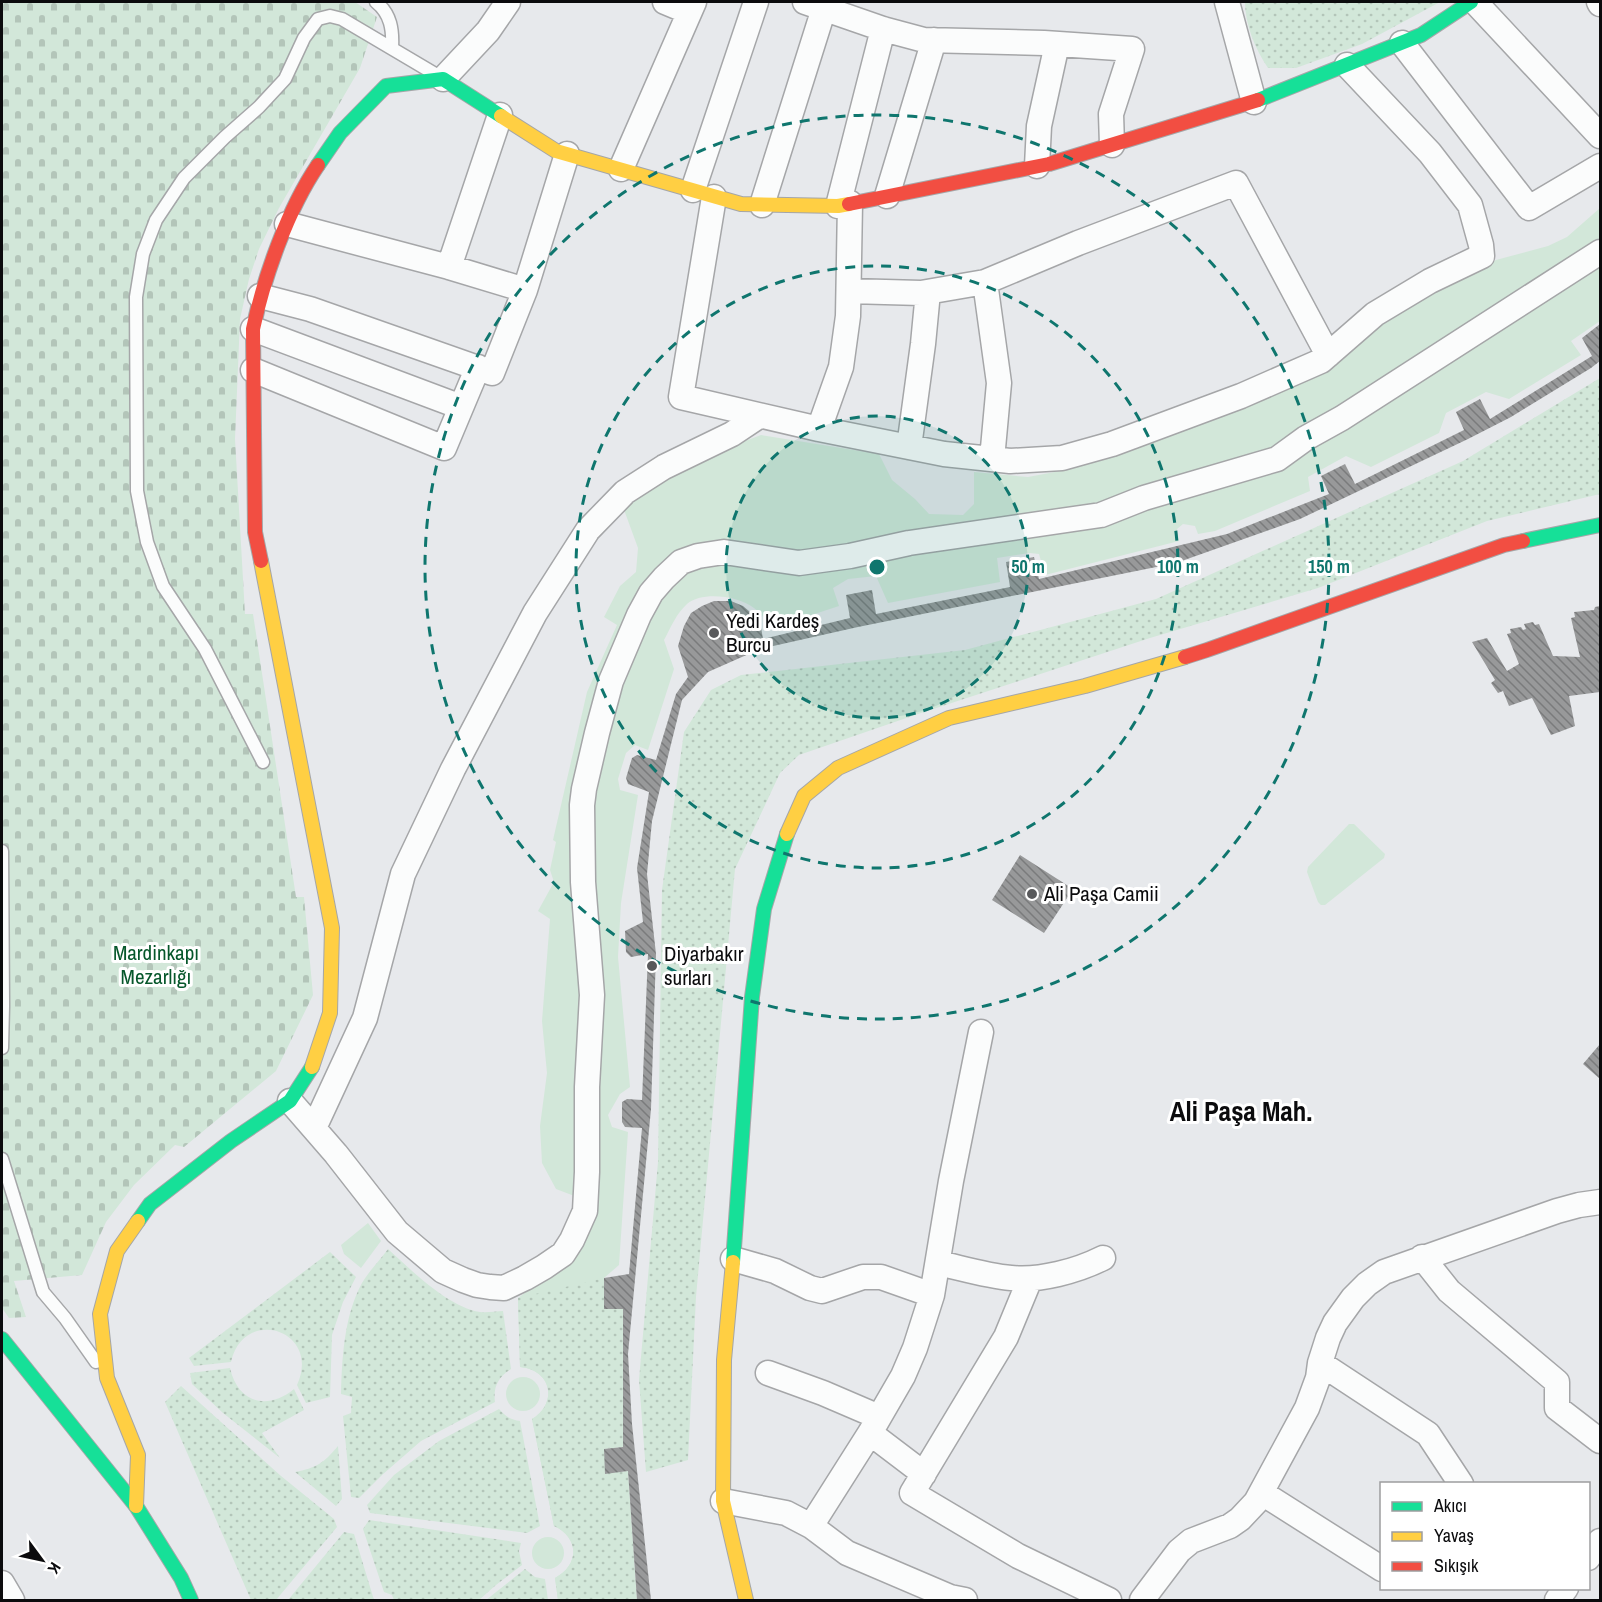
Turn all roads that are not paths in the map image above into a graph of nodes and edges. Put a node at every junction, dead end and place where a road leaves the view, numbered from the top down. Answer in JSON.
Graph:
{"nodes":[{"id":1,"x":376,"y":2,"type":"edge"},
{"id":2,"x":508,"y":2,"type":"edge"},
{"id":3,"x":665,"y":2,"type":"edge"},
{"id":4,"x":756,"y":2,"type":"edge"},
{"id":5,"x":1227,"y":2,"type":"edge"},
{"id":6,"x":1473,"y":2,"type":"edge"},
{"id":7,"x":818,"y":4,"type":"edge"},
{"id":8,"x":691,"y":7,"type":"edge"},
{"id":9,"x":883,"y":29,"type":"junction"},
{"id":10,"x":934,"y":40,"type":"junction"},
{"id":11,"x":1402,"y":43,"type":"junction"},
{"id":12,"x":1056,"y":44,"type":"junction"},
{"id":13,"x":392,"y":48,"type":"junction"},
{"id":14,"x":1347,"y":65,"type":"junction"},
{"id":15,"x":443,"y":79,"type":"junction"},
{"id":16,"x":1254,"y":102,"type":"junction"},
{"id":17,"x":500,"y":115,"type":"junction"},
{"id":18,"x":1600,"y":136,"type":"edge"},
{"id":19,"x":1112,"y":145,"type":"junction"},
{"id":20,"x":567,"y":154,"type":"junction"},
{"id":21,"x":1037,"y":166,"type":"junction"},
{"id":22,"x":1600,"y":166,"type":"edge"},
{"id":23,"x":621,"y":170,"type":"junction"},
{"id":24,"x":704,"y":193,"type":"junction"},
{"id":25,"x":887,"y":196,"type":"junction"},
{"id":26,"x":844,"y":204,"type":"junction"},
{"id":27,"x":762,"y":205,"type":"junction"},
{"id":28,"x":287,"y":224,"type":"junction"},
{"id":29,"x":1600,"y":252,"type":"edge"},
{"id":30,"x":449,"y":267,"type":"junction"},
{"id":31,"x":985,"y":282,"type":"junction"},
{"id":32,"x":525,"y":290,"type":"junction"},
{"id":33,"x":849,"y":291,"type":"junction"},
{"id":34,"x":928,"y":292,"type":"junction"},
{"id":35,"x":260,"y":296,"type":"junction"},
{"id":36,"x":253,"y":329,"type":"junction"},
{"id":37,"x":1328,"y":355,"type":"junction"},
{"id":38,"x":478,"y":368,"type":"junction"},
{"id":39,"x":253,"y":370,"type":"junction"},
{"id":40,"x":461,"y":407,"type":"junction"},
{"id":41,"x":759,"y":416,"type":"junction"},
{"id":42,"x":819,"y":429,"type":"junction"},
{"id":43,"x":909,"y":447,"type":"junction"},
{"id":44,"x":992,"y":459,"type":"junction"},
{"id":45,"x":1600,"y":525,"type":"edge"},
{"id":46,"x":263,"y":762,"type":"dead end"},
{"id":47,"x":2,"y":851,"type":"edge"},
{"id":48,"x":981,"y":1032,"type":"dead end"},
{"id":49,"x":2,"y":1048,"type":"edge"},
{"id":50,"x":290,"y":1101,"type":"junction"},
{"id":51,"x":314,"y":1128,"type":"junction"},
{"id":52,"x":2,"y":1159,"type":"edge"},
{"id":53,"x":1600,"y":1202,"type":"edge"},
{"id":54,"x":1422,"y":1257,"type":"junction"},
{"id":55,"x":1103,"y":1258,"type":"dead end"},
{"id":56,"x":733,"y":1259,"type":"junction"},
{"id":57,"x":938,"y":1263,"type":"junction"},
{"id":58,"x":1030,"y":1279,"type":"junction"},
{"id":59,"x":932,"y":1295,"type":"junction"},
{"id":60,"x":2,"y":1340,"type":"edge"},
{"id":61,"x":1320,"y":1363,"type":"junction"},
{"id":62,"x":768,"y":1373,"type":"dead end"},
{"id":63,"x":107,"y":1378,"type":"junction"},
{"id":64,"x":874,"y":1425,"type":"junction"},
{"id":65,"x":1600,"y":1441,"type":"edge"},
{"id":66,"x":924,"y":1474,"type":"junction"},
{"id":67,"x":1457,"y":1482,"type":"edge"},
{"id":68,"x":1262,"y":1493,"type":"junction"},
{"id":69,"x":723,"y":1501,"type":"junction"},
{"id":70,"x":136,"y":1506,"type":"junction"},
{"id":71,"x":811,"y":1526,"type":"junction"},
{"id":72,"x":1600,"y":1541,"type":"edge"},
{"id":73,"x":1590,"y":1555,"type":"edge"},
{"id":74,"x":1380,"y":1568,"type":"edge"},
{"id":75,"x":2,"y":1583,"type":"edge"},
{"id":76,"x":12,"y":1600,"type":"edge"},
{"id":77,"x":191,"y":1600,"type":"edge"},
{"id":78,"x":746,"y":1600,"type":"edge"},
{"id":79,"x":965,"y":1600,"type":"edge"},
{"id":80,"x":1109,"y":1600,"type":"edge"},
{"id":81,"x":1142,"y":1600,"type":"edge"}],
"edges":[{"from":1,"to":13,"type":"lane"},
{"from":2,"to":15,"type":"street"},
{"from":3,"to":8,"type":"street"},
{"from":4,"to":24,"type":"street"},
{"from":5,"to":16,"type":"street"},
{"from":6,"to":11,"type":"street"},
{"from":6,"to":18,"type":"street"},
{"from":7,"to":9,"type":"street"},
{"from":7,"to":27,"type":"street"},
{"from":8,"to":23,"type":"street"},
{"from":9,"to":10,"type":"street"},
{"from":9,"to":26,"type":"street"},
{"from":10,"to":12,"type":"street"},
{"from":10,"to":25,"type":"street"},
{"from":11,"to":14,"type":"street"},
{"from":11,"to":22,"type":"street"},
{"from":12,"to":19,"type":"street"},
{"from":12,"to":21,"type":"street"},
{"from":13,"to":15,"type":"lane"},
{"from":13,"to":46,"type":"lane"},
{"from":14,"to":16,"type":"street"},
{"from":14,"to":37,"type":"street"},
{"from":15,"to":17,"type":"street"},
{"from":15,"to":28,"type":"street"},
{"from":16,"to":19,"type":"street"},
{"from":17,"to":20,"type":"street"},
{"from":17,"to":30,"type":"street"},
{"from":19,"to":21,"type":"street"},
{"from":20,"to":23,"type":"street"},
{"from":20,"to":32,"type":"street"},
{"from":21,"to":25,"type":"street"},
{"from":23,"to":24,"type":"street"},
{"from":24,"to":27,"type":"street"},
{"from":24,"to":41,"type":"street"},
{"from":25,"to":26,"type":"street"},
{"from":26,"to":27,"type":"street"},
{"from":26,"to":33,"type":"street"},
{"from":28,"to":30,"type":"street"},
{"from":28,"to":35,"type":"street"},
{"from":29,"to":51,"type":"street"},
{"from":30,"to":32,"type":"street"},
{"from":31,"to":34,"type":"street"},
{"from":31,"to":37,"type":"street"},
{"from":31,"to":44,"type":"street"},
{"from":32,"to":38,"type":"street"},
{"from":33,"to":34,"type":"street"},
{"from":33,"to":42,"type":"street"},
{"from":34,"to":43,"type":"street"},
{"from":35,"to":36,"type":"street"},
{"from":35,"to":38,"type":"street"},
{"from":36,"to":39,"type":"street"},
{"from":36,"to":40,"type":"street"},
{"from":37,"to":44,"type":"street"},
{"from":38,"to":40,"type":"street"},
{"from":39,"to":40,"type":"street"},
{"from":39,"to":50,"type":"street"},
{"from":41,"to":42,"type":"street"},
{"from":41,"to":51,"type":"street"},
{"from":42,"to":43,"type":"street"},
{"from":43,"to":44,"type":"street"},
{"from":45,"to":56,"type":"street"},
{"from":47,"to":49,"type":"lane"},
{"from":48,"to":57,"type":"street"},
{"from":50,"to":51,"type":"street"},
{"from":50,"to":63,"type":"street"},
{"from":52,"to":63,"type":"lane"},
{"from":53,"to":54,"type":"street"},
{"from":54,"to":61,"type":"street"},
{"from":54,"to":65,"type":"street"},
{"from":55,"to":58,"type":"street"},
{"from":56,"to":59,"type":"street"},
{"from":56,"to":69,"type":"street"},
{"from":57,"to":58,"type":"street"},
{"from":57,"to":59,"type":"street"},
{"from":58,"to":66,"type":"street"},
{"from":59,"to":64,"type":"street"},
{"from":60,"to":70,"type":"street"},
{"from":61,"to":67,"type":"street"},
{"from":61,"to":68,"type":"street"},
{"from":62,"to":64,"type":"street"},
{"from":63,"to":70,"type":"street"},
{"from":64,"to":66,"type":"street"},
{"from":64,"to":71,"type":"street"},
{"from":66,"to":80,"type":"street"},
{"from":68,"to":74,"type":"street"},
{"from":68,"to":81,"type":"street"},
{"from":69,"to":71,"type":"street"},
{"from":69,"to":78,"type":"street"},
{"from":70,"to":77,"type":"street"},
{"from":71,"to":79,"type":"street"},
{"from":72,"to":73,"type":"street"},
{"from":75,"to":76,"type":"street"}]}
